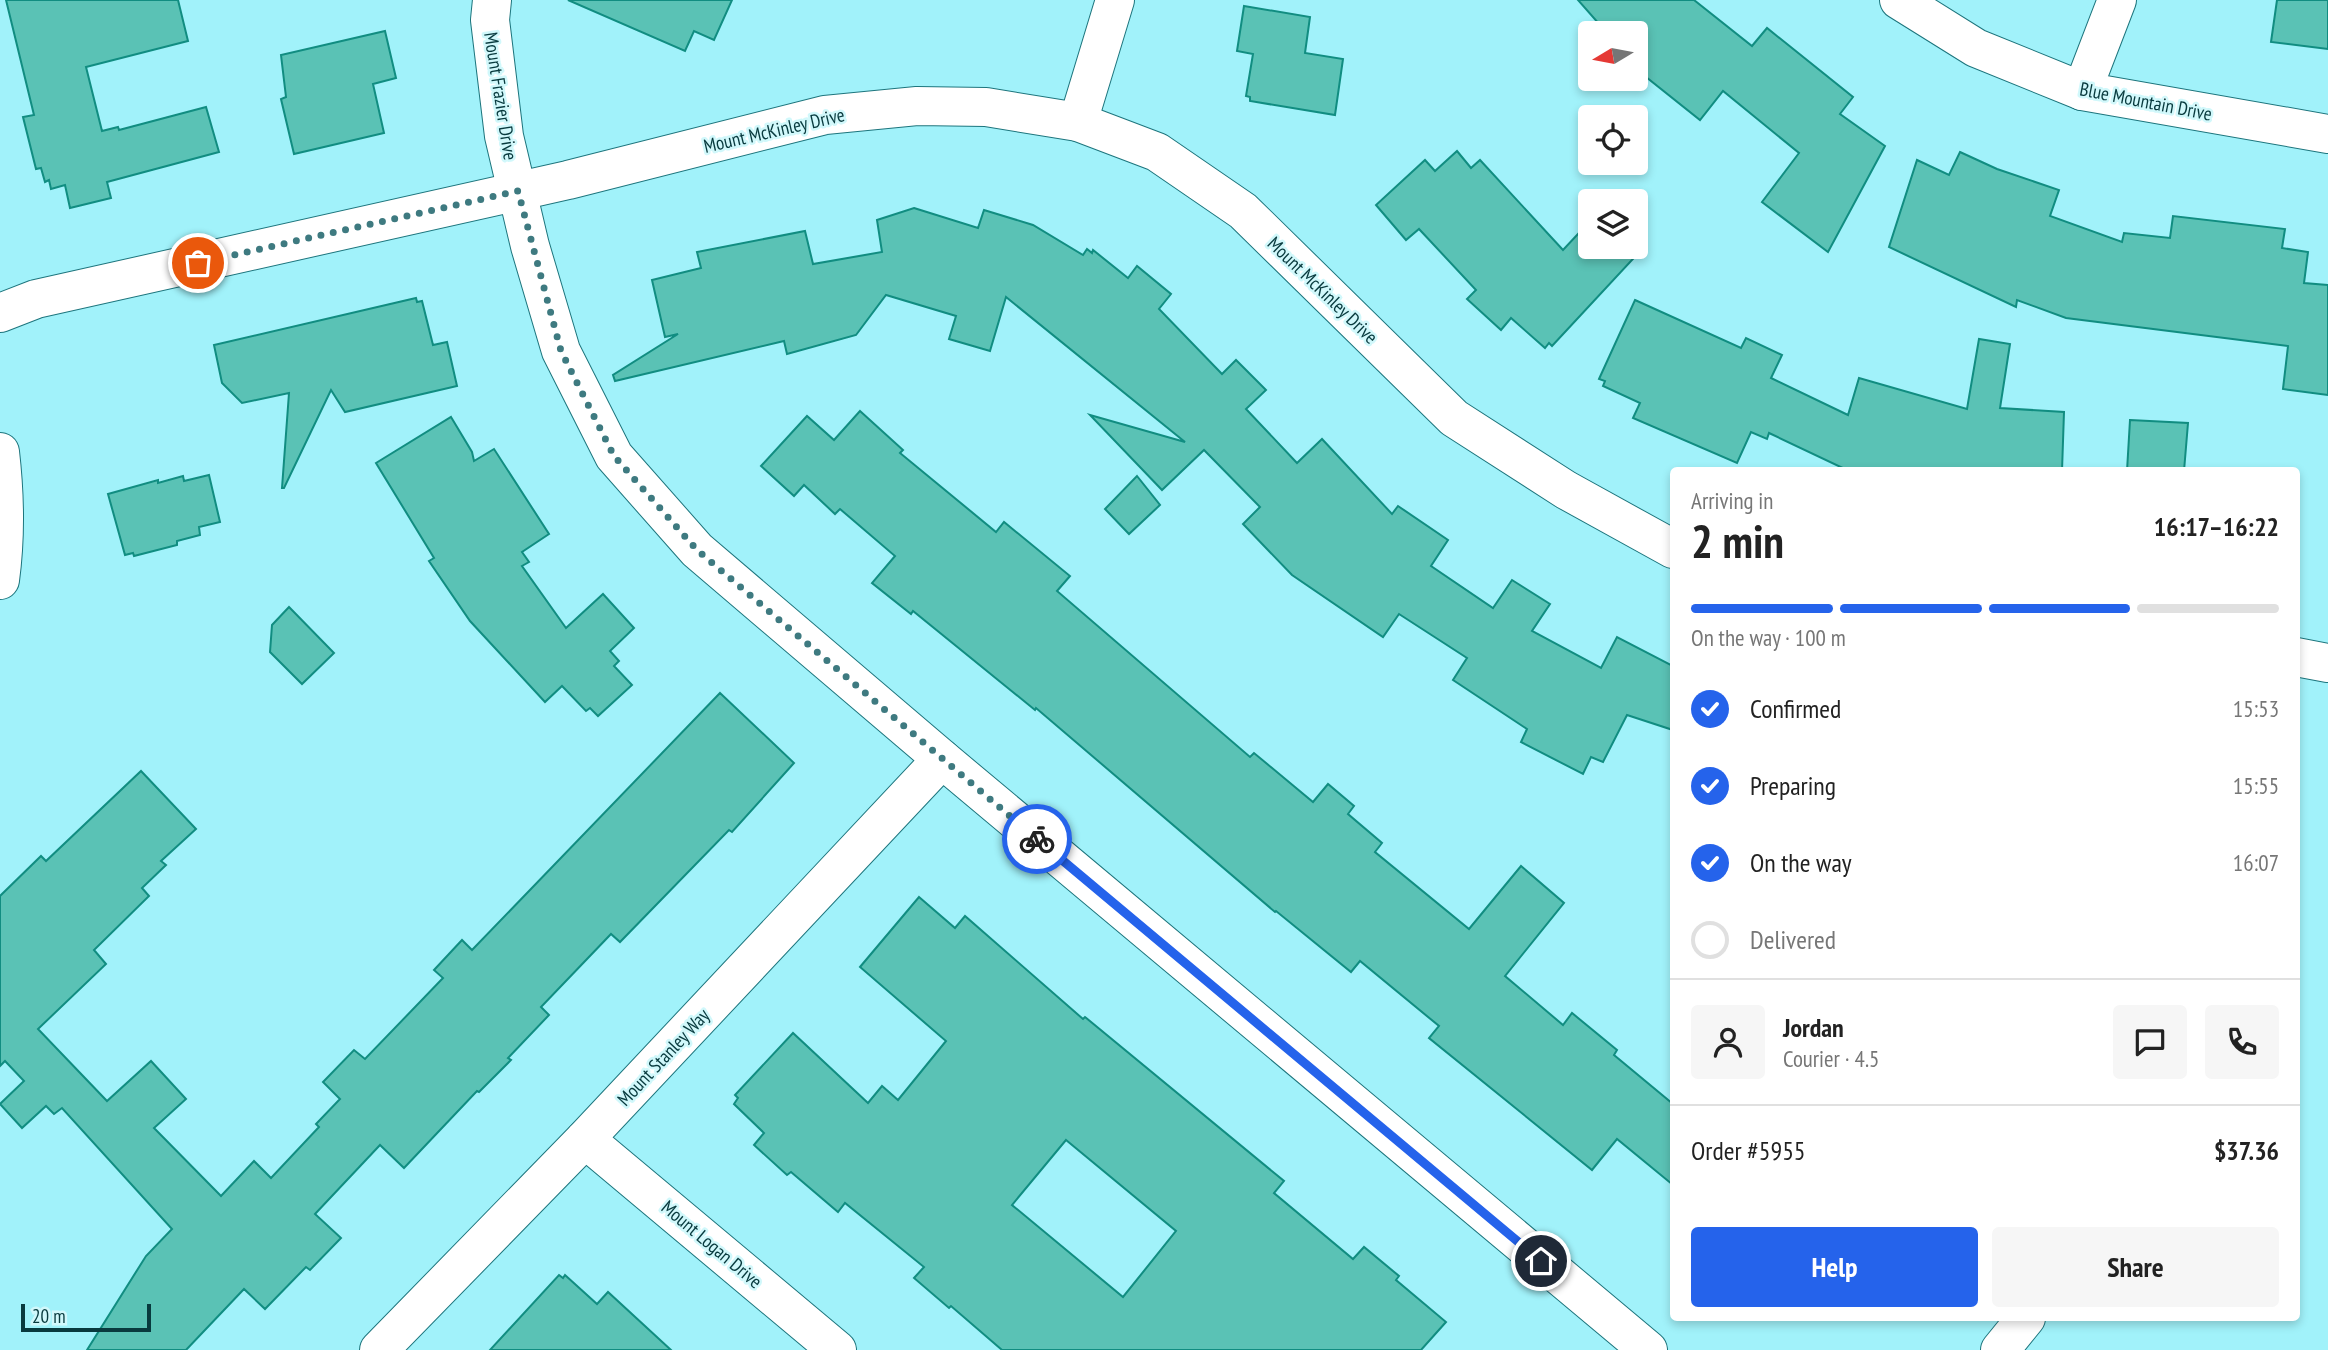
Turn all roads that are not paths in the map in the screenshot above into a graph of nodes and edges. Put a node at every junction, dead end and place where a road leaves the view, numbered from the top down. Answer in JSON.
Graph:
{"nodes":[{"id":1,"x":492,"y":0,"type":"edge"},
{"id":2,"x":1115,"y":0,"type":"edge"},
{"id":3,"x":1899,"y":0,"type":"edge"},
{"id":4,"x":2117,"y":0,"type":"edge"},
{"id":5,"x":2082,"y":91,"type":"junction"},
{"id":6,"x":1078,"y":122,"type":"junction"},
{"id":7,"x":2328,"y":134,"type":"edge"},
{"id":8,"x":518,"y":191,"type":"junction"},
{"id":9,"x":0,"y":313,"type":"edge"},
{"id":10,"x":0,"y":452,"type":"edge"},
{"id":11,"x":1670,"y":547,"type":"edge"},
{"id":12,"x":0,"y":580,"type":"edge"},
{"id":13,"x":2300,"y":658,"type":"edge"},
{"id":14,"x":2328,"y":663,"type":"edge"},
{"id":15,"x":942,"y":759,"type":"junction"},
{"id":16,"x":585,"y":1139,"type":"junction"},
{"id":17,"x":2024,"y":1321,"type":"edge"},
{"id":18,"x":379,"y":1350,"type":"edge"},
{"id":19,"x":838,"y":1350,"type":"edge"},
{"id":20,"x":1648,"y":1350,"type":"edge"},
{"id":21,"x":2000,"y":1350,"type":"edge"}],
"edges":[{"from":1,"to":8,"type":"street","name":"Mount Frazier Drive"},
{"from":2,"to":6,"type":"street"},
{"from":3,"to":5,"type":"street","name":"Blue Mountain Drive"},
{"from":4,"to":5,"type":"street"},
{"from":5,"to":7,"type":"street","name":"Blue Mountain Drive"},
{"from":6,"to":8,"type":"street","name":"Mount McKinley Drive"},
{"from":6,"to":11,"type":"street","name":"Mount McKinley Drive"},
{"from":8,"to":9,"type":"street","name":"Mount McKinley Drive"},
{"from":8,"to":15,"type":"street","name":"Mount Frazier Drive"},
{"from":10,"to":12,"type":"street"},
{"from":13,"to":14,"type":"street"},
{"from":15,"to":16,"type":"street","name":"Mount Stanley Way"},
{"from":15,"to":20,"type":"street","name":"Mount Frazier Drive"},
{"from":16,"to":18,"type":"street","name":"Mount Stanley Way"},
{"from":16,"to":19,"type":"street","name":"Mount Logan Drive"},
{"from":17,"to":21,"type":"street"}]}
